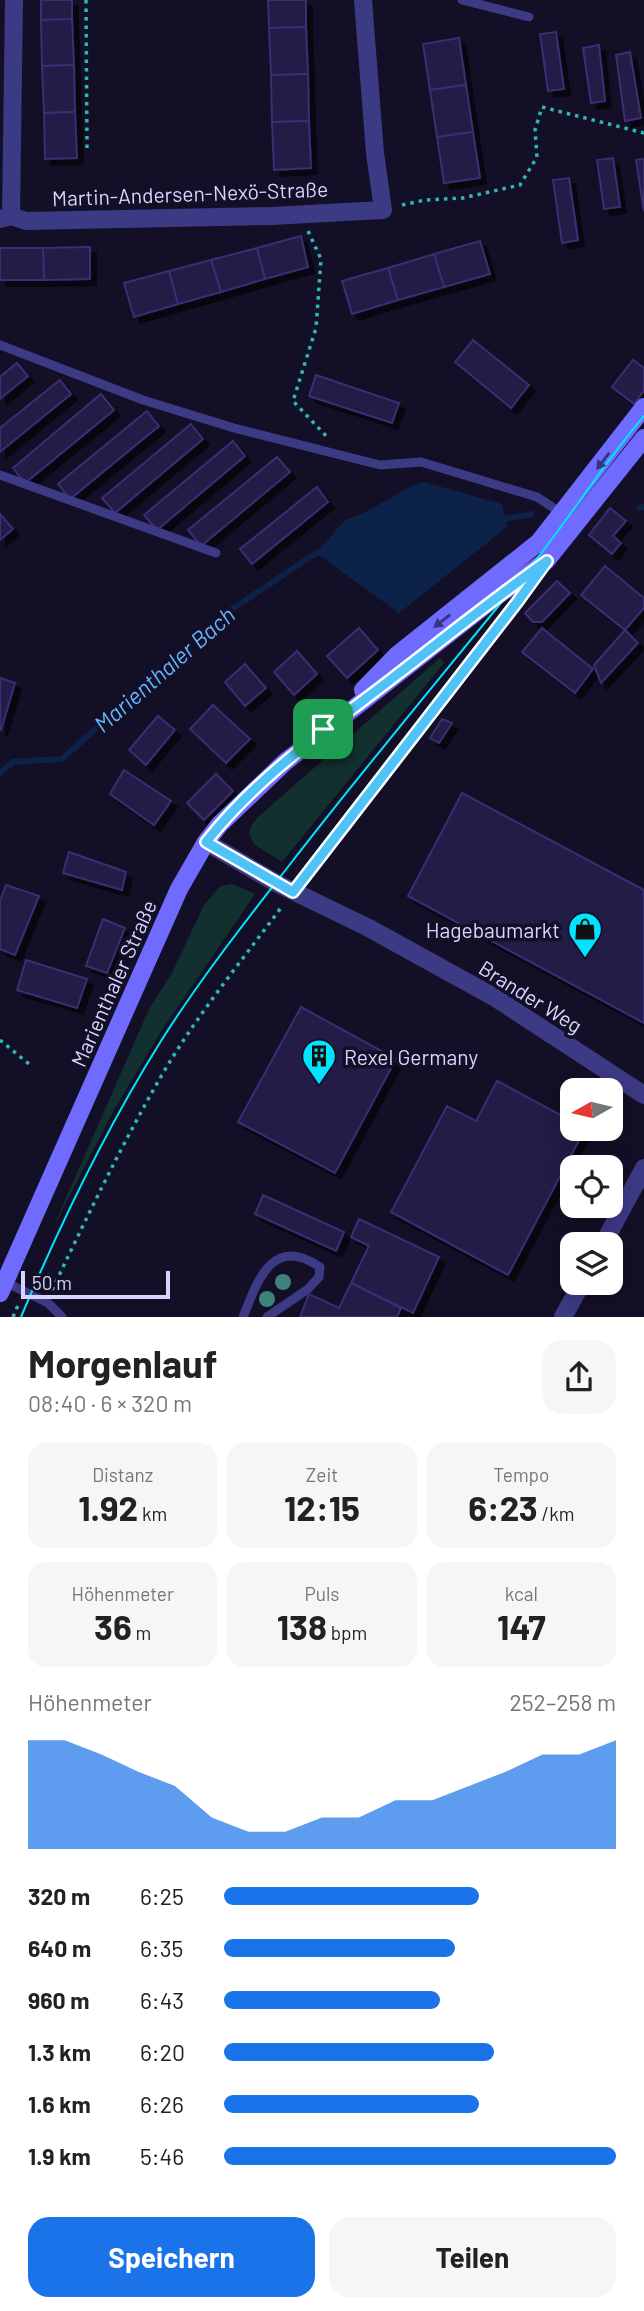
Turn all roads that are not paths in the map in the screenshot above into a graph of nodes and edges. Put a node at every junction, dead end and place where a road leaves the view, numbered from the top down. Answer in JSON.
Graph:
{"nodes":[{"id":1,"x":14,"y":0,"type":"edge"},
{"id":2,"x":363,"y":0,"type":"edge"},
{"id":3,"x":462,"y":0,"type":"edge"},
{"id":4,"x":529,"y":17,"type":"dead end"},
{"id":5,"x":6,"y":217,"type":"edge"},
{"id":6,"x":0,"y":345,"type":"edge"},
{"id":7,"x":643,"y":410,"type":"edge"},
{"id":8,"x":644,"y":438,"type":"edge"},
{"id":9,"x":0,"y":475,"type":"edge"},
{"id":10,"x":571,"y":518,"type":"junction"},
{"id":11,"x":216,"y":553,"type":"dead end"},
{"id":12,"x":206,"y":842,"type":"junction"},
{"id":13,"x":644,"y":1094,"type":"edge"},
{"id":14,"x":644,"y":1168,"type":"edge"},
{"id":15,"x":609,"y":1232,"type":"edge"},
{"id":16,"x":3,"y":1282,"type":"edge"},
{"id":17,"x":575,"y":1295,"type":"edge"},
{"id":18,"x":62,"y":1317,"type":"edge"},
{"id":19,"x":243,"y":1317,"type":"edge"},
{"id":20,"x":267,"y":1317,"type":"edge"},
{"id":21,"x":563,"y":1317,"type":"edge"}],
"edges":[{"from":1,"to":5,"type":"street"},
{"from":2,"to":5,"type":"street","name":"Martin-Andersen-Nexö-Straße"},
{"from":3,"to":4,"type":"lane"},
{"from":6,"to":10,"type":"lane"},
{"from":7,"to":10,"type":"main road","name":"Marienthaler Straße","one_way":true},
{"from":8,"to":10,"type":"main road","name":"Marienthaler Straße"},
{"from":9,"to":11,"type":"lane"},
{"from":10,"to":12,"type":"main road","name":"Marienthaler Straße"},
{"from":12,"to":13,"type":"street","name":"Brander Weg"},
{"from":12,"to":16,"type":"main road","name":"Marienthaler Straße"},
{"from":14,"to":15,"type":"street"},
{"from":16,"to":18,"type":"lane"},
{"from":17,"to":21,"type":"street"},
{"from":19,"to":20,"type":"lane"}]}
